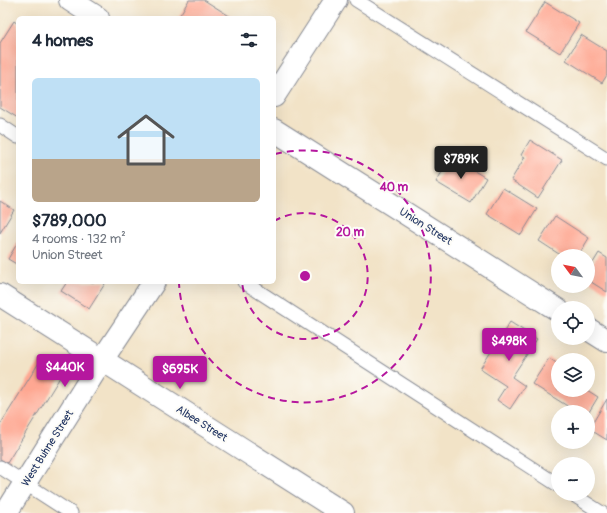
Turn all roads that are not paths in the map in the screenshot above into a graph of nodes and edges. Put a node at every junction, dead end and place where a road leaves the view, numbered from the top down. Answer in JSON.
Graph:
{"nodes":[{"id":1,"x":70,"y":0,"type":"edge"},
{"id":2,"x":336,"y":0,"type":"edge"},
{"id":3,"x":356,"y":0,"type":"edge"},
{"id":4,"x":95,"y":16,"type":"edge"},
{"id":5,"x":276,"y":93,"type":"edge"},
{"id":6,"x":0,"y":125,"type":"edge"},
{"id":7,"x":276,"y":131,"type":"edge"},
{"id":8,"x":16,"y":136,"type":"edge"},
{"id":9,"x":607,"y":159,"type":"edge"},
{"id":10,"x":153,"y":284,"type":"edge"},
{"id":11,"x":247,"y":284,"type":"edge"},
{"id":12,"x":0,"y":295,"type":"edge"},
{"id":13,"x":551,"y":306,"type":"edge"},
{"id":14,"x":595,"y":333,"type":"edge"},
{"id":15,"x":607,"y":341,"type":"edge"},
{"id":16,"x":102,"y":360,"type":"junction"},
{"id":17,"x":0,"y":467,"type":"edge"},
{"id":18,"x":551,"y":480,"type":"edge"},
{"id":19,"x":25,"y":483,"type":"junction"},
{"id":20,"x":583,"y":501,"type":"edge"},
{"id":21,"x":6,"y":513,"type":"edge"},
{"id":22,"x":71,"y":513,"type":"edge"},
{"id":23,"x":343,"y":513,"type":"edge"},
{"id":24,"x":602,"y":513,"type":"edge"}],
"edges":[{"from":1,"to":4,"type":"street"},
{"from":2,"to":5,"type":"street"},
{"from":3,"to":9,"type":"lane"},
{"from":6,"to":8,"type":"lane"},
{"from":7,"to":13,"type":"street","name":"Union Street"},
{"from":10,"to":16,"type":"street","name":"West Buhne Street"},
{"from":11,"to":18,"type":"lane"},
{"from":12,"to":16,"type":"street","name":"Albee Street"},
{"from":14,"to":15,"type":"street"},
{"from":16,"to":19,"type":"street","name":"West Buhne Street"},
{"from":16,"to":23,"type":"street","name":"Albee Street"},
{"from":17,"to":19,"type":"lane"},
{"from":19,"to":21,"type":"street","name":"West Buhne Street"},
{"from":19,"to":22,"type":"lane"},
{"from":20,"to":24,"type":"lane"}]}
